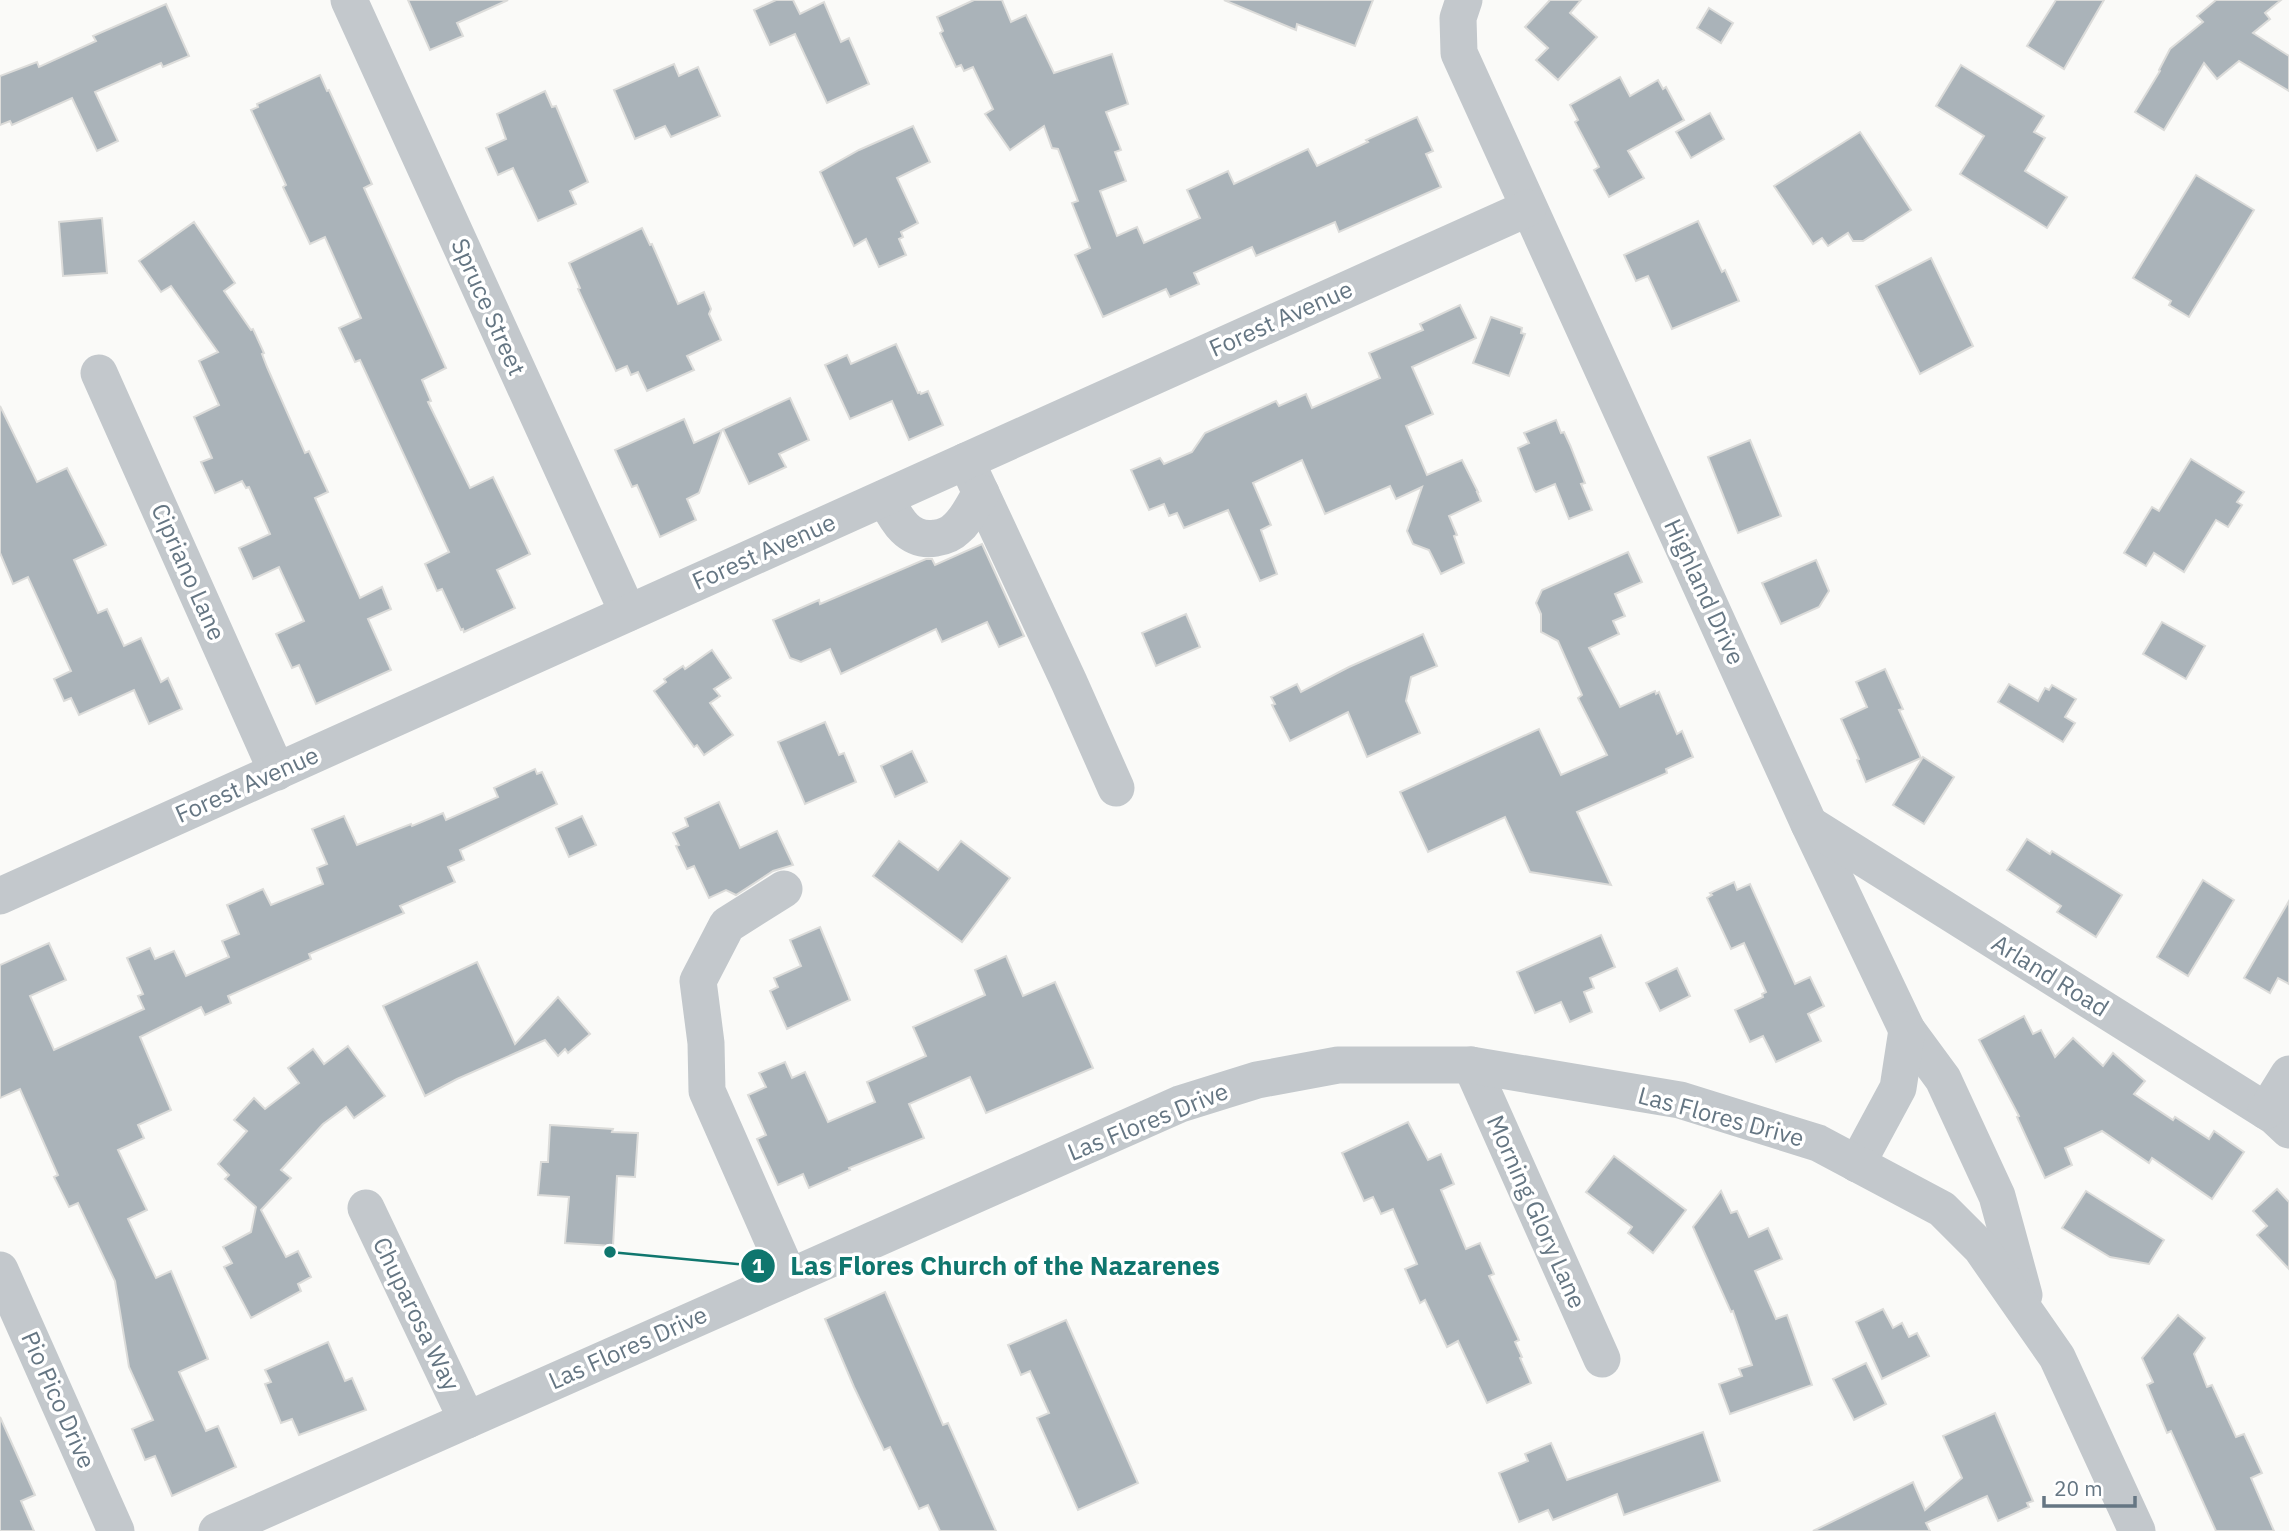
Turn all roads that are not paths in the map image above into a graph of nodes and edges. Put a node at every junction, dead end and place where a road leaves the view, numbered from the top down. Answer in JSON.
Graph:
{"nodes":[{"id":1,"x":349,"y":0,"type":"edge"},
{"id":2,"x":1461,"y":9,"type":"edge"},
{"id":3,"x":1528,"y":208,"type":"junction"},
{"id":4,"x":99,"y":373,"type":"dead end"},
{"id":5,"x":973,"y":477,"type":"junction"},
{"id":6,"x":885,"y":498,"type":"junction"},
{"id":7,"x":628,"y":613,"type":"junction"},
{"id":8,"x":277,"y":772,"type":"junction"},
{"id":9,"x":1116,"y":788,"type":"dead end"},
{"id":10,"x":1810,"y":824,"type":"junction"},
{"id":11,"x":784,"y":889,"type":"dead end"},
{"id":12,"x":0,"y":896,"type":"edge"},
{"id":13,"x":1907,"y":1030,"type":"junction"},
{"id":14,"x":1471,"y":1065,"type":"junction"},
{"id":15,"x":2289,"y":1074,"type":"edge"},
{"id":16,"x":2278,"y":1121,"type":"edge"},
{"id":17,"x":1857,"y":1164,"type":"junction"},
{"id":18,"x":366,"y":1208,"type":"dead end"},
{"id":19,"x":0,"y":1270,"type":"edge"},
{"id":20,"x":789,"y":1277,"type":"junction"},
{"id":21,"x":2031,"y":1320,"type":"junction"},
{"id":22,"x":1602,"y":1359,"type":"dead end"},
{"id":23,"x":467,"y":1420,"type":"junction"},
{"id":24,"x":116,"y":1531,"type":"edge"},
{"id":25,"x":217,"y":1531,"type":"edge"},
{"id":26,"x":2137,"y":1531,"type":"edge"}],
"edges":[{"from":1,"to":7,"type":"street","name":"Spruce Street"},
{"from":2,"to":3,"type":"street","name":"Highland Drive"},
{"from":3,"to":5,"type":"street","name":"Forest Avenue"},
{"from":3,"to":10,"type":"street","name":"Highland Drive"},
{"from":4,"to":8,"type":"street","name":"Cipriano Lane"},
{"from":5,"to":6,"type":"street","name":"Forest Avenue"},
{"from":5,"to":6,"type":"street"},
{"from":5,"to":9,"type":"street"},
{"from":6,"to":7,"type":"street","name":"Forest Avenue"},
{"from":7,"to":8,"type":"street","name":"Forest Avenue"},
{"from":8,"to":12,"type":"street","name":"Forest Avenue"},
{"from":10,"to":13,"type":"street","name":"Highland Drive"},
{"from":10,"to":16,"type":"street","name":"Arland Road"},
{"from":11,"to":20,"type":"street"},
{"from":13,"to":17,"type":"street"},
{"from":13,"to":21,"type":"street","name":"Highland Drive"},
{"from":14,"to":17,"type":"street","name":"Las Flores Drive"},
{"from":14,"to":20,"type":"street","name":"Las Flores Drive"},
{"from":14,"to":22,"type":"street","name":"Morning Glory Lane"},
{"from":15,"to":16,"type":"street"},
{"from":17,"to":21,"type":"street","name":"Las Flores Drive"},
{"from":18,"to":23,"type":"street","name":"Chuparosa Way"},
{"from":19,"to":24,"type":"street","name":"Pio Pico Drive"},
{"from":20,"to":23,"type":"street","name":"Las Flores Drive"},
{"from":21,"to":26,"type":"street","name":"Las Flores Drive"},
{"from":23,"to":25,"type":"street","name":"Las Flores Drive"}]}
